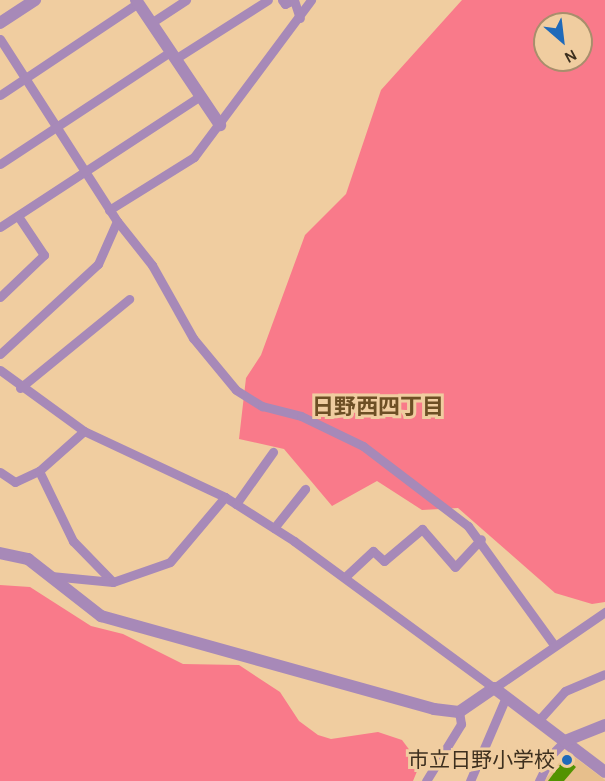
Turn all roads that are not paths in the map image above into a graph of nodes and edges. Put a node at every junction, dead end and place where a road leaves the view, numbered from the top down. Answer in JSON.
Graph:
{"nodes":[{"id":1,"x":35,"y":0,"type":"edge"},
{"id":2,"x":186,"y":0,"type":"edge"},
{"id":3,"x":268,"y":0,"type":"edge"},
{"id":4,"x":282,"y":0,"type":"edge"},
{"id":5,"x":293,"y":0,"type":"edge"},
{"id":6,"x":311,"y":0,"type":"edge"},
{"id":7,"x":137,"y":2,"type":"edge"},
{"id":8,"x":300,"y":18,"type":"junction"},
{"id":9,"x":0,"y":23,"type":"edge"},
{"id":10,"x":151,"y":23,"type":"junction"},
{"id":11,"x":0,"y":39,"type":"edge"},
{"id":12,"x":173,"y":56,"type":"junction"},
{"id":13,"x":26,"y":78,"type":"junction"},
{"id":14,"x":0,"y":95,"type":"edge"},
{"id":15,"x":199,"y":97,"type":"junction"},
{"id":16,"x":219,"y":125,"type":"junction"},
{"id":17,"x":58,"y":127,"type":"junction"},
{"id":18,"x":0,"y":164,"type":"edge"},
{"id":19,"x":87,"y":170,"type":"junction"},
{"id":20,"x":109,"y":210,"type":"junction"},
{"id":21,"x":18,"y":216,"type":"junction"},
{"id":22,"x":117,"y":221,"type":"junction"},
{"id":23,"x":0,"y":227,"type":"edge"},
{"id":24,"x":0,"y":297,"type":"edge"},
{"id":25,"x":129,"y":299,"type":"dead end"},
{"id":26,"x":0,"y":354,"type":"edge"},
{"id":27,"x":0,"y":370,"type":"edge"},
{"id":28,"x":20,"y":388,"type":"junction"},
{"id":29,"x":84,"y":431,"type":"junction"},
{"id":30,"x":273,"y":452,"type":"dead end"},
{"id":31,"x":39,"y":471,"type":"junction"},
{"id":32,"x":0,"y":472,"type":"edge"},
{"id":33,"x":305,"y":489,"type":"dead end"},
{"id":34,"x":225,"y":497,"type":"junction"},
{"id":35,"x":236,"y":504,"type":"junction"},
{"id":36,"x":274,"y":528,"type":"junction"},
{"id":37,"x":481,"y":539,"type":"junction"},
{"id":38,"x":0,"y":553,"type":"edge"},
{"id":39,"x":50,"y":575,"type":"junction"},
{"id":40,"x":346,"y":576,"type":"junction"},
{"id":41,"x":113,"y":582,"type":"junction"},
{"id":42,"x":605,"y":612,"type":"edge"},
{"id":43,"x":554,"y":645,"type":"junction"},
{"id":44,"x":605,"y":674,"type":"edge"},
{"id":45,"x":494,"y":688,"type":"junction"},
{"id":46,"x":506,"y":697,"type":"junction"},
{"id":47,"x":459,"y":712,"type":"junction"},
{"id":48,"x":538,"y":721,"type":"junction"},
{"id":49,"x":605,"y":725,"type":"edge"},
{"id":50,"x":565,"y":741,"type":"junction"},
{"id":51,"x":605,"y":772,"type":"edge"},
{"id":52,"x":426,"y":781,"type":"edge"},
{"id":53,"x":470,"y":781,"type":"edge"},
{"id":54,"x":539,"y":781,"type":"edge"}],
"edges":[{"from":1,"to":9,"type":"street"},
{"from":2,"to":10,"type":"street"},
{"from":3,"to":12,"type":"street"},
{"from":4,"to":5,"type":"street"},
{"from":5,"to":8,"type":"street"},
{"from":6,"to":8,"type":"street"},
{"from":7,"to":10,"type":"street"},
{"from":7,"to":13,"type":"street"},
{"from":8,"to":16,"type":"street"},
{"from":10,"to":12,"type":"street"},
{"from":11,"to":13,"type":"street"},
{"from":12,"to":15,"type":"street"},
{"from":12,"to":17,"type":"street"},
{"from":13,"to":14,"type":"street"},
{"from":13,"to":17,"type":"street"},
{"from":15,"to":16,"type":"street"},
{"from":15,"to":19,"type":"street"},
{"from":16,"to":20,"type":"street"},
{"from":17,"to":18,"type":"street"},
{"from":17,"to":19,"type":"street"},
{"from":19,"to":20,"type":"street"},
{"from":19,"to":21,"type":"street"},
{"from":20,"to":22,"type":"street"},
{"from":21,"to":23,"type":"street"},
{"from":21,"to":24,"type":"street"},
{"from":22,"to":26,"type":"street"},
{"from":22,"to":37,"type":"street"},
{"from":25,"to":28,"type":"street"},
{"from":27,"to":28,"type":"street"},
{"from":28,"to":29,"type":"street"},
{"from":29,"to":31,"type":"street"},
{"from":29,"to":34,"type":"street"},
{"from":30,"to":35,"type":"street"},
{"from":31,"to":32,"type":"street"},
{"from":31,"to":41,"type":"street"},
{"from":33,"to":36,"type":"street"},
{"from":34,"to":35,"type":"street"},
{"from":34,"to":41,"type":"street"},
{"from":35,"to":36,"type":"street"},
{"from":36,"to":40,"type":"street"},
{"from":37,"to":40,"type":"street"},
{"from":37,"to":43,"type":"street"},
{"from":38,"to":39,"type":"street"},
{"from":39,"to":41,"type":"street"},
{"from":39,"to":47,"type":"street"},
{"from":40,"to":45,"type":"street"},
{"from":42,"to":43,"type":"street"},
{"from":43,"to":45,"type":"street"},
{"from":44,"to":48,"type":"street"},
{"from":45,"to":46,"type":"street"},
{"from":45,"to":47,"type":"street"},
{"from":46,"to":48,"type":"street"},
{"from":46,"to":53,"type":"street"},
{"from":47,"to":52,"type":"street"},
{"from":48,"to":50,"type":"street"},
{"from":49,"to":50,"type":"street"},
{"from":50,"to":51,"type":"street"},
{"from":50,"to":54,"type":"street"}]}
